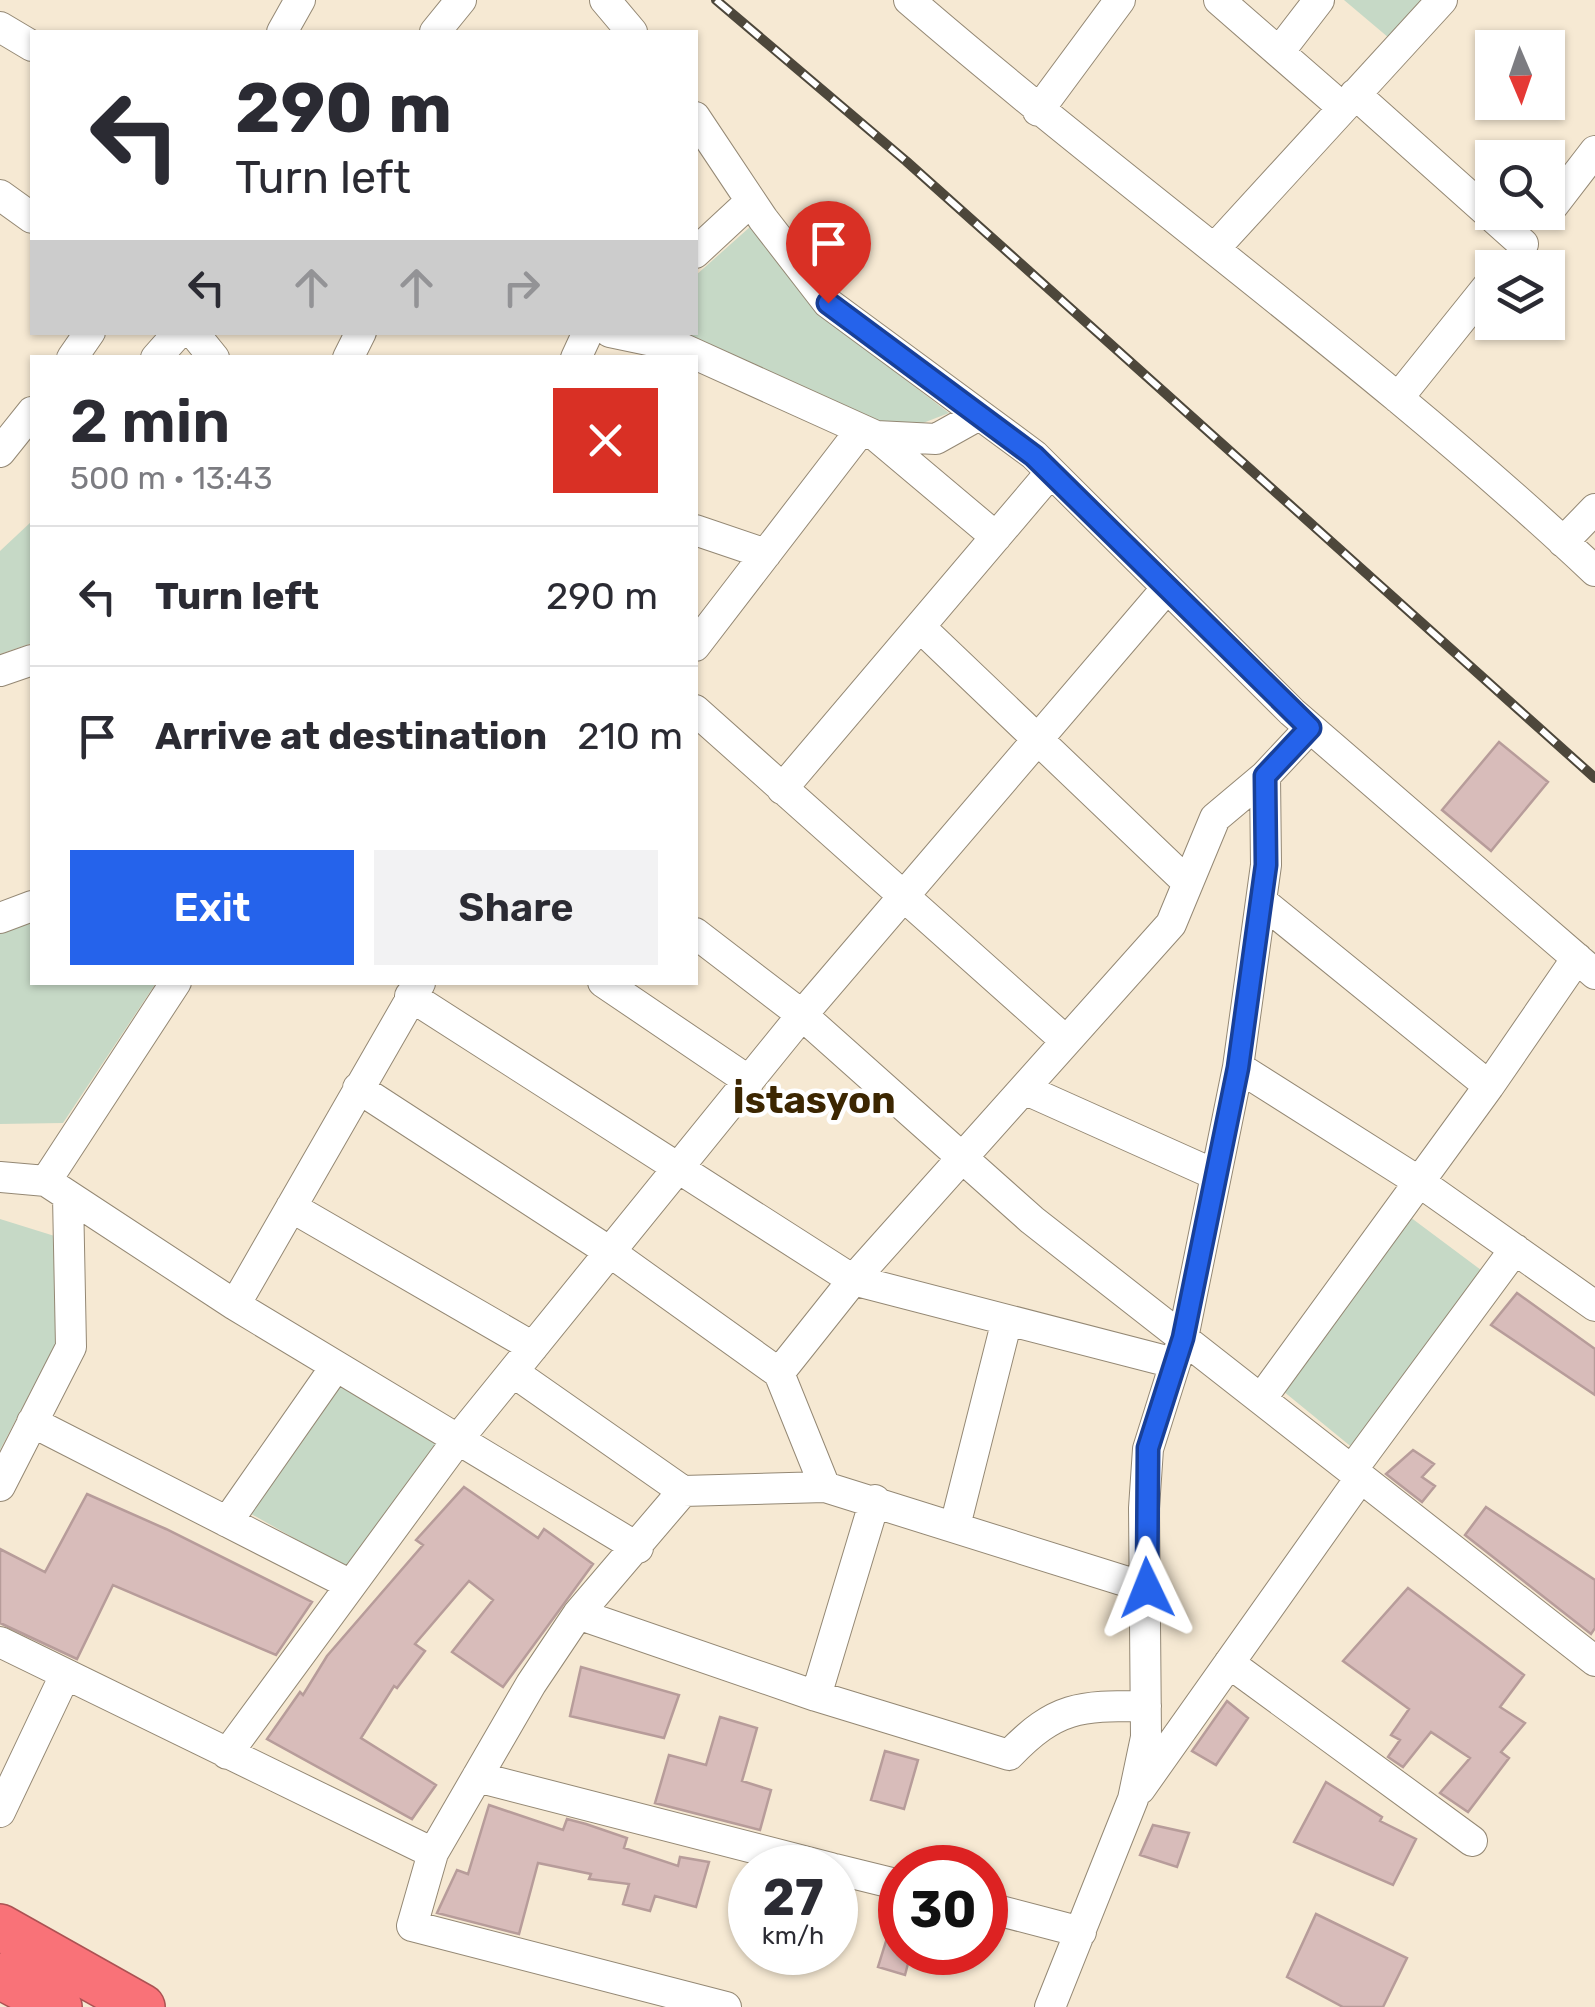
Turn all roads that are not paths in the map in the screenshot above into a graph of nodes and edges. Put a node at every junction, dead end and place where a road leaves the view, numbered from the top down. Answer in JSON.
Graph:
{"nodes":[{"id":1,"x":300,"y":0,"type":"edge"},
{"id":2,"x":461,"y":0,"type":"edge"},
{"id":3,"x":606,"y":0,"type":"edge"},
{"id":4,"x":909,"y":0,"type":"edge"},
{"id":5,"x":1120,"y":0,"type":"edge"},
{"id":6,"x":1219,"y":0,"type":"edge"},
{"id":7,"x":1319,"y":0,"type":"edge"},
{"id":8,"x":1442,"y":0,"type":"edge"},
{"id":9,"x":0,"y":27,"type":"edge"},
{"id":10,"x":283,"y":30,"type":"edge"},
{"id":11,"x":437,"y":30,"type":"edge"},
{"id":12,"x":630,"y":30,"type":"edge"},
{"id":13,"x":30,"y":45,"type":"edge"},
{"id":14,"x":1279,"y":52,"type":"junction"},
{"id":15,"x":1349,"y":101,"type":"junction"},
{"id":16,"x":1038,"y":111,"type":"junction"},
{"id":17,"x":698,"y":122,"type":"edge"},
{"id":18,"x":1595,"y":151,"type":"edge"},
{"id":19,"x":1565,"y":189,"type":"edge"},
{"id":20,"x":0,"y":195,"type":"edge"},
{"id":21,"x":751,"y":201,"type":"junction"},
{"id":22,"x":30,"y":217,"type":"edge"},
{"id":23,"x":1534,"y":230,"type":"edge"},
{"id":24,"x":1523,"y":244,"type":"junction"},
{"id":25,"x":1214,"y":248,"type":"junction"},
{"id":26,"x":698,"y":250,"type":"edge"},
{"id":27,"x":1518,"y":250,"type":"edge"},
{"id":28,"x":1475,"y":302,"type":"edge"},
{"id":29,"x":175,"y":335,"type":"edge"},
{"id":30,"x":195,"y":335,"type":"edge"},
{"id":31,"x":625,"y":335,"type":"edge"},
{"id":32,"x":159,"y":355,"type":"edge"},
{"id":33,"x":212,"y":355,"type":"edge"},
{"id":34,"x":698,"y":355,"type":"edge"},
{"id":35,"x":698,"y":355,"type":"edge"},
{"id":36,"x":1398,"y":398,"type":"junction"},
{"id":37,"x":30,"y":415,"type":"edge"},
{"id":38,"x":979,"y":415,"type":"junction"},
{"id":39,"x":868,"y":433,"type":"junction"},
{"id":40,"x":12,"y":442,"type":"edge"},
{"id":41,"x":1051,"y":472,"type":"junction"},
{"id":42,"x":1595,"y":509,"type":"edge"},
{"id":43,"x":698,"y":531,"type":"edge"},
{"id":44,"x":996,"y":537,"type":"junction"},
{"id":45,"x":1563,"y":542,"type":"junction"},
{"id":46,"x":766,"y":554,"type":"junction"},
{"id":47,"x":1595,"y":572,"type":"edge"},
{"id":48,"x":1167,"y":588,"type":"junction"},
{"id":49,"x":920,"y":627,"type":"junction"},
{"id":50,"x":698,"y":642,"type":"edge"},
{"id":51,"x":30,"y":661,"type":"edge"},
{"id":52,"x":0,"y":671,"type":"edge"},
{"id":53,"x":698,"y":713,"type":"edge"},
{"id":54,"x":1310,"y":728,"type":"junction"},
{"id":55,"x":1038,"y":739,"type":"junction"},
{"id":56,"x":1265,"y":776,"type":"junction"},
{"id":57,"x":782,"y":789,"type":"junction"},
{"id":58,"x":1188,"y":884,"type":"junction"},
{"id":59,"x":902,"y":898,"type":"junction"},
{"id":60,"x":1261,"y":901,"type":"junction"},
{"id":61,"x":30,"y":907,"type":"edge"},
{"id":62,"x":0,"y":918,"type":"edge"},
{"id":63,"x":698,"y":935,"type":"edge"},
{"id":64,"x":1586,"y":966,"type":"edge"},
{"id":65,"x":174,"y":985,"type":"edge"},
{"id":66,"x":606,"y":985,"type":"edge"},
{"id":67,"x":415,"y":989,"type":"edge"},
{"id":68,"x":802,"y":1016,"type":"junction"},
{"id":69,"x":1066,"y":1041,"type":"junction"},
{"id":70,"x":1238,"y":1068,"type":"junction"},
{"id":71,"x":749,"y":1081,"type":"junction"},
{"id":72,"x":1490,"y":1086,"type":"junction"},
{"id":73,"x":358,"y":1088,"type":"junction"},
{"id":74,"x":1024,"y":1089,"type":"junction"},
{"id":75,"x":963,"y":1156,"type":"junction"},
{"id":76,"x":680,"y":1166,"type":"junction"},
{"id":77,"x":1216,"y":1175,"type":"junction"},
{"id":78,"x":0,"y":1177,"type":"edge"},
{"id":79,"x":1418,"y":1180,"type":"junction"},
{"id":80,"x":57,"y":1189,"type":"junction"},
{"id":81,"x":291,"y":1208,"type":"junction"},
{"id":82,"x":1515,"y":1250,"type":"junction"},
{"id":83,"x":610,"y":1252,"type":"junction"},
{"id":84,"x":853,"y":1280,"type":"junction"},
{"id":85,"x":1592,"y":1297,"type":"edge"},
{"id":86,"x":236,"y":1304,"type":"junction"},
{"id":87,"x":1007,"y":1320,"type":"junction"},
{"id":88,"x":533,"y":1347,"type":"junction"},
{"id":89,"x":1178,"y":1351,"type":"junction"},
{"id":90,"x":336,"y":1366,"type":"junction"},
{"id":91,"x":513,"y":1372,"type":"junction"},
{"id":92,"x":779,"y":1373,"type":"junction"},
{"id":93,"x":1261,"y":1399,"type":"junction"},
{"id":94,"x":32,"y":1422,"type":"junction"},
{"id":95,"x":459,"y":1438,"type":"junction"},
{"id":96,"x":1356,"y":1474,"type":"junction"},
{"id":97,"x":0,"y":1486,"type":"edge"},
{"id":98,"x":826,"y":1487,"type":"junction"},
{"id":99,"x":682,"y":1490,"type":"junction"},
{"id":100,"x":874,"y":1500,"type":"junction"},
{"id":101,"x":227,"y":1522,"type":"junction"},
{"id":102,"x":956,"y":1526,"type":"junction"},
{"id":103,"x":638,"y":1548,"type":"junction"},
{"id":104,"x":351,"y":1585,"type":"junction"},
{"id":105,"x":1147,"y":1588,"type":"junction"},
{"id":106,"x":578,"y":1614,"type":"junction"},
{"id":107,"x":0,"y":1642,"type":"edge"},
{"id":108,"x":1595,"y":1660,"type":"edge"},
{"id":109,"x":1229,"y":1663,"type":"junction"},
{"id":110,"x":65,"y":1675,"type":"junction"},
{"id":111,"x":816,"y":1696,"type":"junction"},
{"id":112,"x":1146,"y":1706,"type":"junction"},
{"id":113,"x":228,"y":1754,"type":"junction"},
{"id":114,"x":477,"y":1776,"type":"junction"},
{"id":115,"x":1134,"y":1799,"type":"junction"},
{"id":116,"x":0,"y":1812,"type":"edge"},
{"id":117,"x":1472,"y":1841,"type":"dead end"},
{"id":118,"x":744,"y":1845,"type":"edge"},
{"id":119,"x":433,"y":1853,"type":"junction"},
{"id":120,"x":1008,"y":1913,"type":"edge"},
{"id":121,"x":0,"y":1927,"type":"edge"},
{"id":122,"x":1081,"y":1932,"type":"junction"},
{"id":123,"x":0,"y":1976,"type":"edge"},
{"id":124,"x":59,"y":2007,"type":"edge"},
{"id":125,"x":142,"y":2007,"type":"edge"},
{"id":126,"x":726,"y":2007,"type":"edge"},
{"id":127,"x":1050,"y":2007,"type":"edge"}],
"edges":[{"from":1,"to":10,"type":"street"},
{"from":2,"to":11,"type":"street"},
{"from":3,"to":12,"type":"street"},
{"from":4,"to":16,"type":"street"},
{"from":5,"to":16,"type":"street"},
{"from":6,"to":14,"type":"street"},
{"from":7,"to":14,"type":"street"},
{"from":8,"to":15,"type":"street"},
{"from":9,"to":13,"type":"street"},
{"from":14,"to":15,"type":"street"},
{"from":15,"to":24,"type":"street"},
{"from":15,"to":25,"type":"street"},
{"from":16,"to":25,"type":"street"},
{"from":17,"to":21,"type":"street"},
{"from":18,"to":19,"type":"street"},
{"from":20,"to":22,"type":"street"},
{"from":21,"to":26,"type":"street"},
{"from":21,"to":38,"type":"street"},
{"from":23,"to":24,"type":"street"},
{"from":24,"to":27,"type":"street"},
{"from":25,"to":36,"type":"street"},
{"from":28,"to":36,"type":"street"},
{"from":29,"to":32,"type":"street"},
{"from":30,"to":33,"type":"street"},
{"from":31,"to":35,"type":"street"},
{"from":34,"to":39,"type":"street"},
{"from":36,"to":45,"type":"street"},
{"from":37,"to":40,"type":"street"},
{"from":38,"to":39,"type":"street"},
{"from":38,"to":41,"type":"street"},
{"from":39,"to":44,"type":"street"},
{"from":39,"to":46,"type":"street"},
{"from":41,"to":44,"type":"street"},
{"from":41,"to":48,"type":"street"},
{"from":42,"to":45,"type":"street"},
{"from":43,"to":46,"type":"street"},
{"from":44,"to":49,"type":"street"},
{"from":45,"to":47,"type":"street"},
{"from":46,"to":50,"type":"street"},
{"from":48,"to":54,"type":"street"},
{"from":48,"to":55,"type":"street"},
{"from":49,"to":55,"type":"street"},
{"from":49,"to":57,"type":"street"},
{"from":51,"to":52,"type":"street"},
{"from":53,"to":57,"type":"street"},
{"from":54,"to":56,"type":"street"},
{"from":54,"to":64,"type":"street"},
{"from":55,"to":58,"type":"street"},
{"from":55,"to":59,"type":"street"},
{"from":56,"to":58,"type":"street"},
{"from":56,"to":60,"type":"street"},
{"from":57,"to":59,"type":"street"},
{"from":58,"to":69,"type":"street"},
{"from":59,"to":68,"type":"street"},
{"from":59,"to":69,"type":"street"},
{"from":60,"to":70,"type":"street"},
{"from":60,"to":72,"type":"street"},
{"from":61,"to":62,"type":"street"},
{"from":63,"to":68,"type":"street"},
{"from":64,"to":72,"type":"street"},
{"from":65,"to":80,"type":"street"},
{"from":66,"to":71,"type":"street"},
{"from":67,"to":73,"type":"street"},
{"from":67,"to":76,"type":"street"},
{"from":68,"to":71,"type":"street"},
{"from":68,"to":75,"type":"street"},
{"from":69,"to":74,"type":"street"},
{"from":70,"to":77,"type":"street"},
{"from":70,"to":79,"type":"street"},
{"from":71,"to":76,"type":"street"},
{"from":72,"to":79,"type":"street"},
{"from":73,"to":81,"type":"street"},
{"from":73,"to":83,"type":"street"},
{"from":74,"to":75,"type":"street"},
{"from":74,"to":77,"type":"street"},
{"from":75,"to":84,"type":"street"},
{"from":75,"to":89,"type":"street"},
{"from":76,"to":83,"type":"street"},
{"from":76,"to":84,"type":"street"},
{"from":77,"to":89,"type":"street"},
{"from":78,"to":80,"type":"street"},
{"from":79,"to":82,"type":"street"},
{"from":79,"to":93,"type":"street"},
{"from":80,"to":86,"type":"street"},
{"from":80,"to":94,"type":"street"},
{"from":81,"to":86,"type":"street"},
{"from":81,"to":88,"type":"street"},
{"from":82,"to":85,"type":"street"},
{"from":82,"to":96,"type":"street"},
{"from":83,"to":88,"type":"street"},
{"from":83,"to":92,"type":"street"},
{"from":84,"to":87,"type":"street"},
{"from":84,"to":92,"type":"street"},
{"from":86,"to":90,"type":"street"},
{"from":87,"to":89,"type":"street"},
{"from":87,"to":102,"type":"street"},
{"from":88,"to":91,"type":"street"},
{"from":89,"to":93,"type":"street"},
{"from":89,"to":105,"type":"street"},
{"from":90,"to":95,"type":"street"},
{"from":90,"to":101,"type":"street"},
{"from":91,"to":95,"type":"street"},
{"from":91,"to":99,"type":"street"},
{"from":92,"to":98,"type":"street"},
{"from":93,"to":96,"type":"street"},
{"from":94,"to":97,"type":"street"},
{"from":94,"to":101,"type":"street"},
{"from":95,"to":103,"type":"street"},
{"from":95,"to":104,"type":"street"},
{"from":96,"to":108,"type":"street"},
{"from":96,"to":109,"type":"street"},
{"from":98,"to":99,"type":"street"},
{"from":98,"to":100,"type":"street"},
{"from":99,"to":103,"type":"street"},
{"from":100,"to":102,"type":"street"},
{"from":100,"to":111,"type":"street"},
{"from":101,"to":104,"type":"street"},
{"from":102,"to":105,"type":"street"},
{"from":103,"to":106,"type":"street"},
{"from":104,"to":113,"type":"street"},
{"from":105,"to":112,"type":"street"},
{"from":106,"to":111,"type":"street"},
{"from":106,"to":114,"type":"street"},
{"from":107,"to":110,"type":"street"},
{"from":109,"to":115,"type":"street"},
{"from":109,"to":117,"type":"street"},
{"from":110,"to":113,"type":"street"},
{"from":110,"to":116,"type":"street"},
{"from":111,"to":112,"type":"street"},
{"from":112,"to":115,"type":"street"},
{"from":113,"to":119,"type":"street"},
{"from":114,"to":118,"type":"street"},
{"from":114,"to":119,"type":"street"},
{"from":115,"to":122,"type":"street"},
{"from":119,"to":126,"type":"street"},
{"from":120,"to":122,"type":"street"},
{"from":121,"to":125,"type":"highway"},
{"from":122,"to":127,"type":"street"},
{"from":123,"to":124,"type":"highway"}]}
